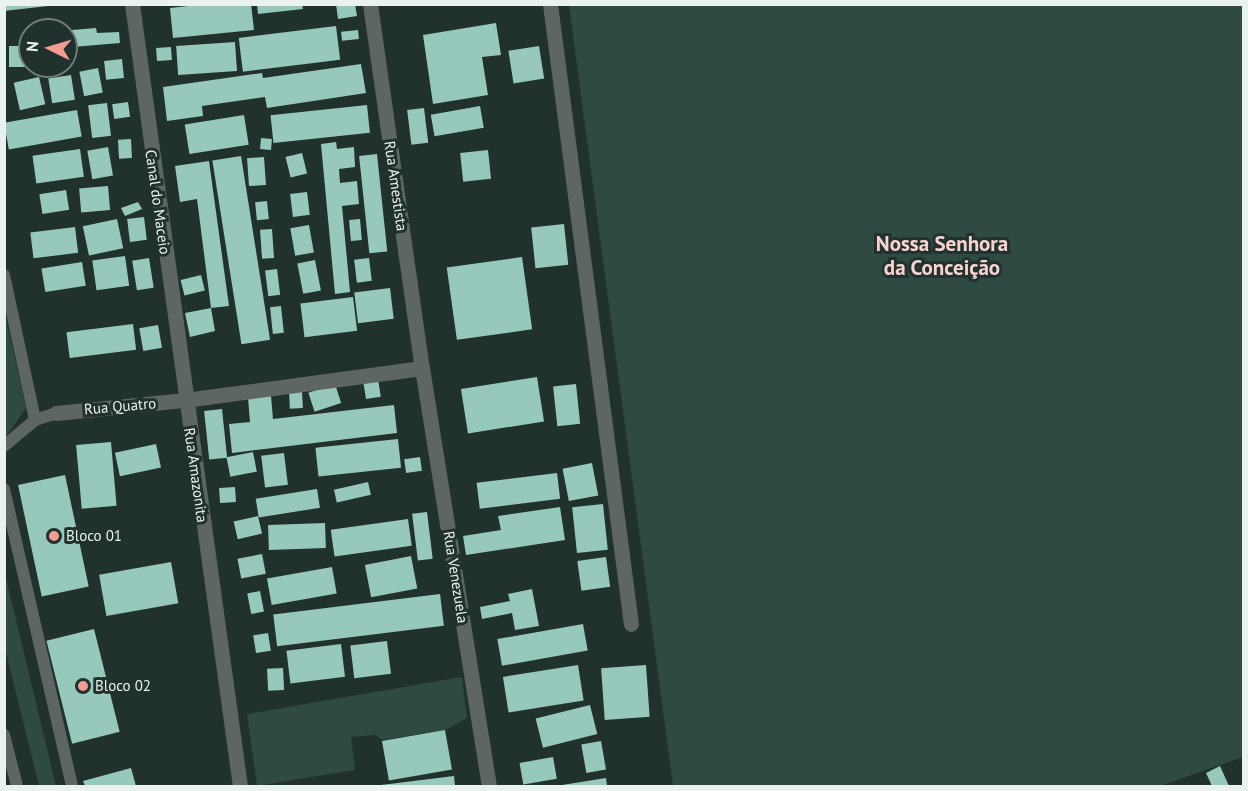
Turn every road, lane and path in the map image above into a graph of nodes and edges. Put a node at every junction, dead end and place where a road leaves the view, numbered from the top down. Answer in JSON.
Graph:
{"nodes":[{"id":1,"x":132,"y":4,"type":"edge"},
{"id":2,"x":370,"y":4,"type":"edge"},
{"id":3,"x":550,"y":4,"type":"edge"},
{"id":4,"x":4,"y":275,"type":"edge"},
{"id":5,"x":422,"y":368,"type":"junction"},
{"id":6,"x":185,"y":400,"type":"junction"},
{"id":7,"x":56,"y":413,"type":"joint"},
{"id":8,"x":35,"y":420,"type":"junction"},
{"id":9,"x":4,"y":446,"type":"edge"},
{"id":10,"x":4,"y":489,"type":"edge"},
{"id":11,"x":631,"y":624,"type":"dead end"},
{"id":12,"x":4,"y":735,"type":"edge"},
{"id":13,"x":17,"y":786,"type":"edge"},
{"id":14,"x":72,"y":786,"type":"edge"},
{"id":15,"x":240,"y":786,"type":"edge"},
{"id":16,"x":489,"y":786,"type":"edge"}],
"edges":[{"from":1,"to":6,"type":"street","name":"Canal do Maceio"},
{"from":2,"to":5,"type":"street","name":"Rua Amestista"},
{"from":3,"to":11,"type":"street"},
{"from":4,"to":8,"type":"lane"},
{"from":5,"to":6,"type":"street"},
{"from":5,"to":16,"type":"street","name":"Rua Venezuela"},
{"from":6,"to":7,"type":"street","name":"Rua Quatro"},
{"from":6,"to":15,"type":"street","name":"Rua Amazonita"},
{"from":7,"to":8,"type":"lane"},
{"from":8,"to":9,"type":"lane"},
{"from":10,"to":14,"type":"lane"},
{"from":12,"to":13,"type":"lane"}]}
